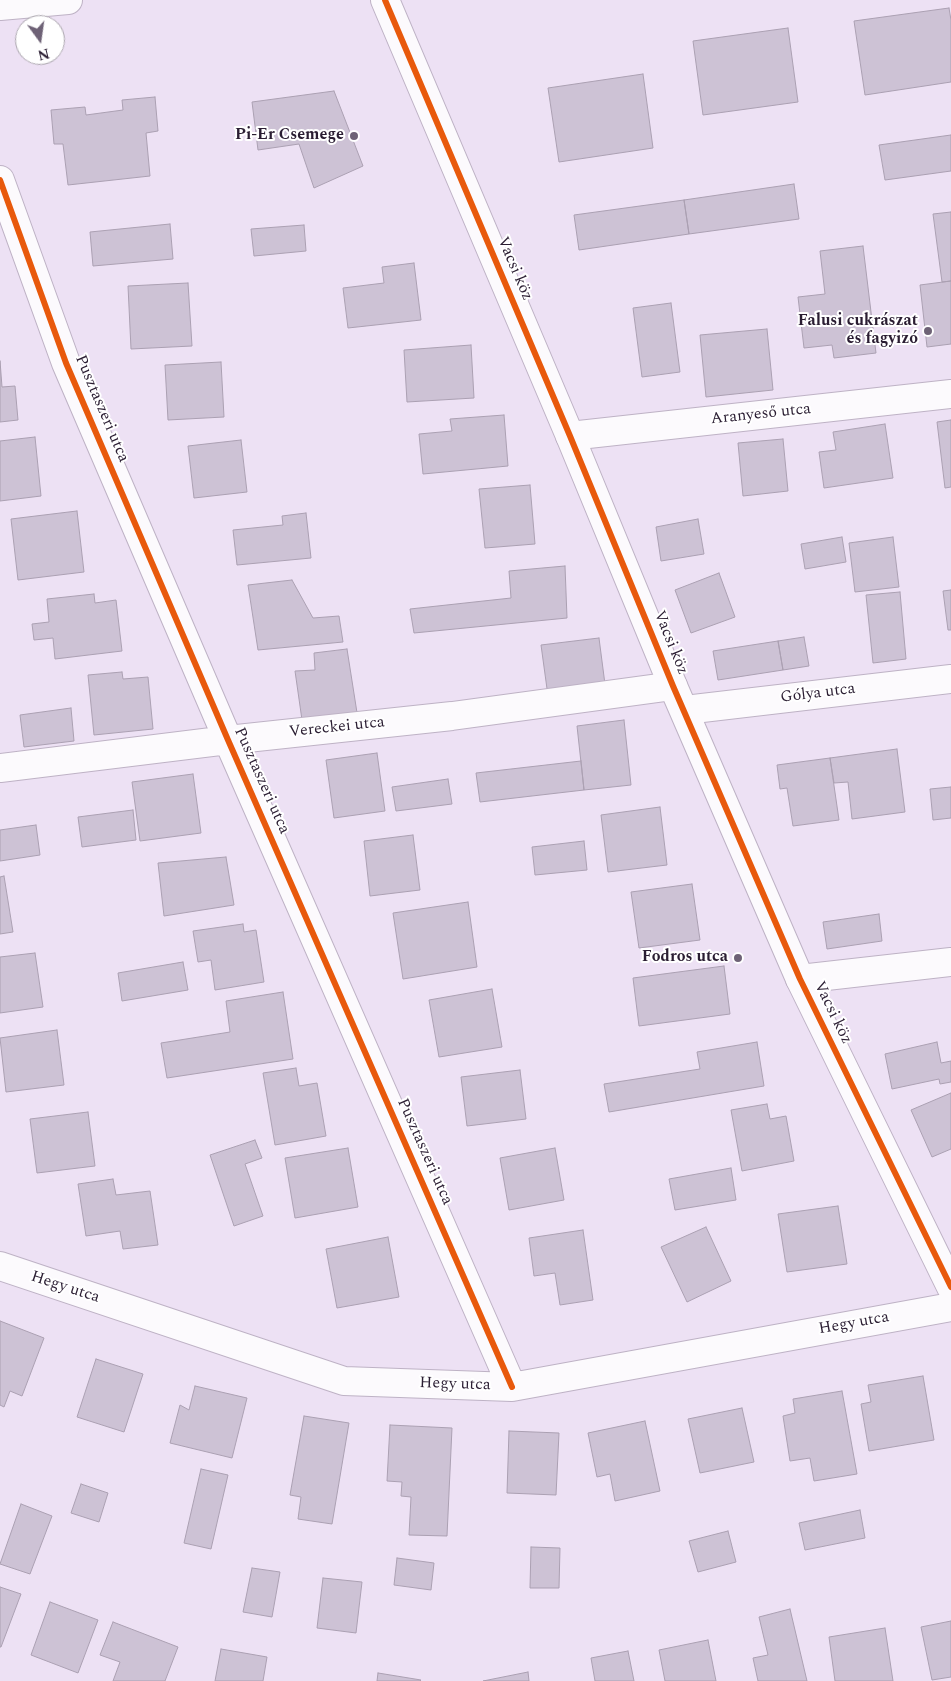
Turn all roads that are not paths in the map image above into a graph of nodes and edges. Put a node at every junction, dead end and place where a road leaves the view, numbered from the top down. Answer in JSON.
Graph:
{"nodes":[{"id":1,"x":68,"y":0,"type":"edge"},
{"id":2,"x":385,"y":0,"type":"edge"},
{"id":3,"x":0,"y":6,"type":"edge"},
{"id":4,"x":0,"y":180,"type":"edge"},
{"id":5,"x":951,"y":394,"type":"edge"},
{"id":6,"x":570,"y":436,"type":"junction"},
{"id":7,"x":951,"y":679,"type":"edge"},
{"id":8,"x":673,"y":686,"type":"junction"},
{"id":9,"x":685,"y":710,"type":"junction"},
{"id":10,"x":228,"y":740,"type":"junction"},
{"id":11,"x":0,"y":768,"type":"edge"},
{"id":12,"x":951,"y":962,"type":"edge"},
{"id":13,"x":800,"y":979,"type":"junction"},
{"id":14,"x":2,"y":1261,"type":"edge"},
{"id":15,"x":951,"y":1287,"type":"edge"},
{"id":16,"x":951,"y":1307,"type":"edge"},
{"id":17,"x":512,"y":1387,"type":"junction"}],
"edges":[{"from":1,"to":3,"type":"street"},
{"from":2,"to":6,"type":"street","name":"Vacsi köz"},
{"from":4,"to":10,"type":"street","name":"Pusztaszeri utca"},
{"from":5,"to":6,"type":"street","name":"Aranyeső utca"},
{"from":6,"to":8,"type":"street","name":"Vacsi köz"},
{"from":7,"to":9,"type":"street","name":"Gólya utca"},
{"from":8,"to":9,"type":"street","name":"Vacsi köz"},
{"from":8,"to":10,"type":"street","name":"Vereckei utca"},
{"from":9,"to":13,"type":"street","name":"Vacsi köz"},
{"from":10,"to":11,"type":"street","name":"Vereckei utca"},
{"from":10,"to":17,"type":"street","name":"Pusztaszeri utca"},
{"from":12,"to":13,"type":"street"},
{"from":13,"to":15,"type":"street","name":"Vacsi köz"},
{"from":14,"to":17,"type":"street","name":"Hegy utca"},
{"from":16,"to":17,"type":"street","name":"Hegy utca"}]}
